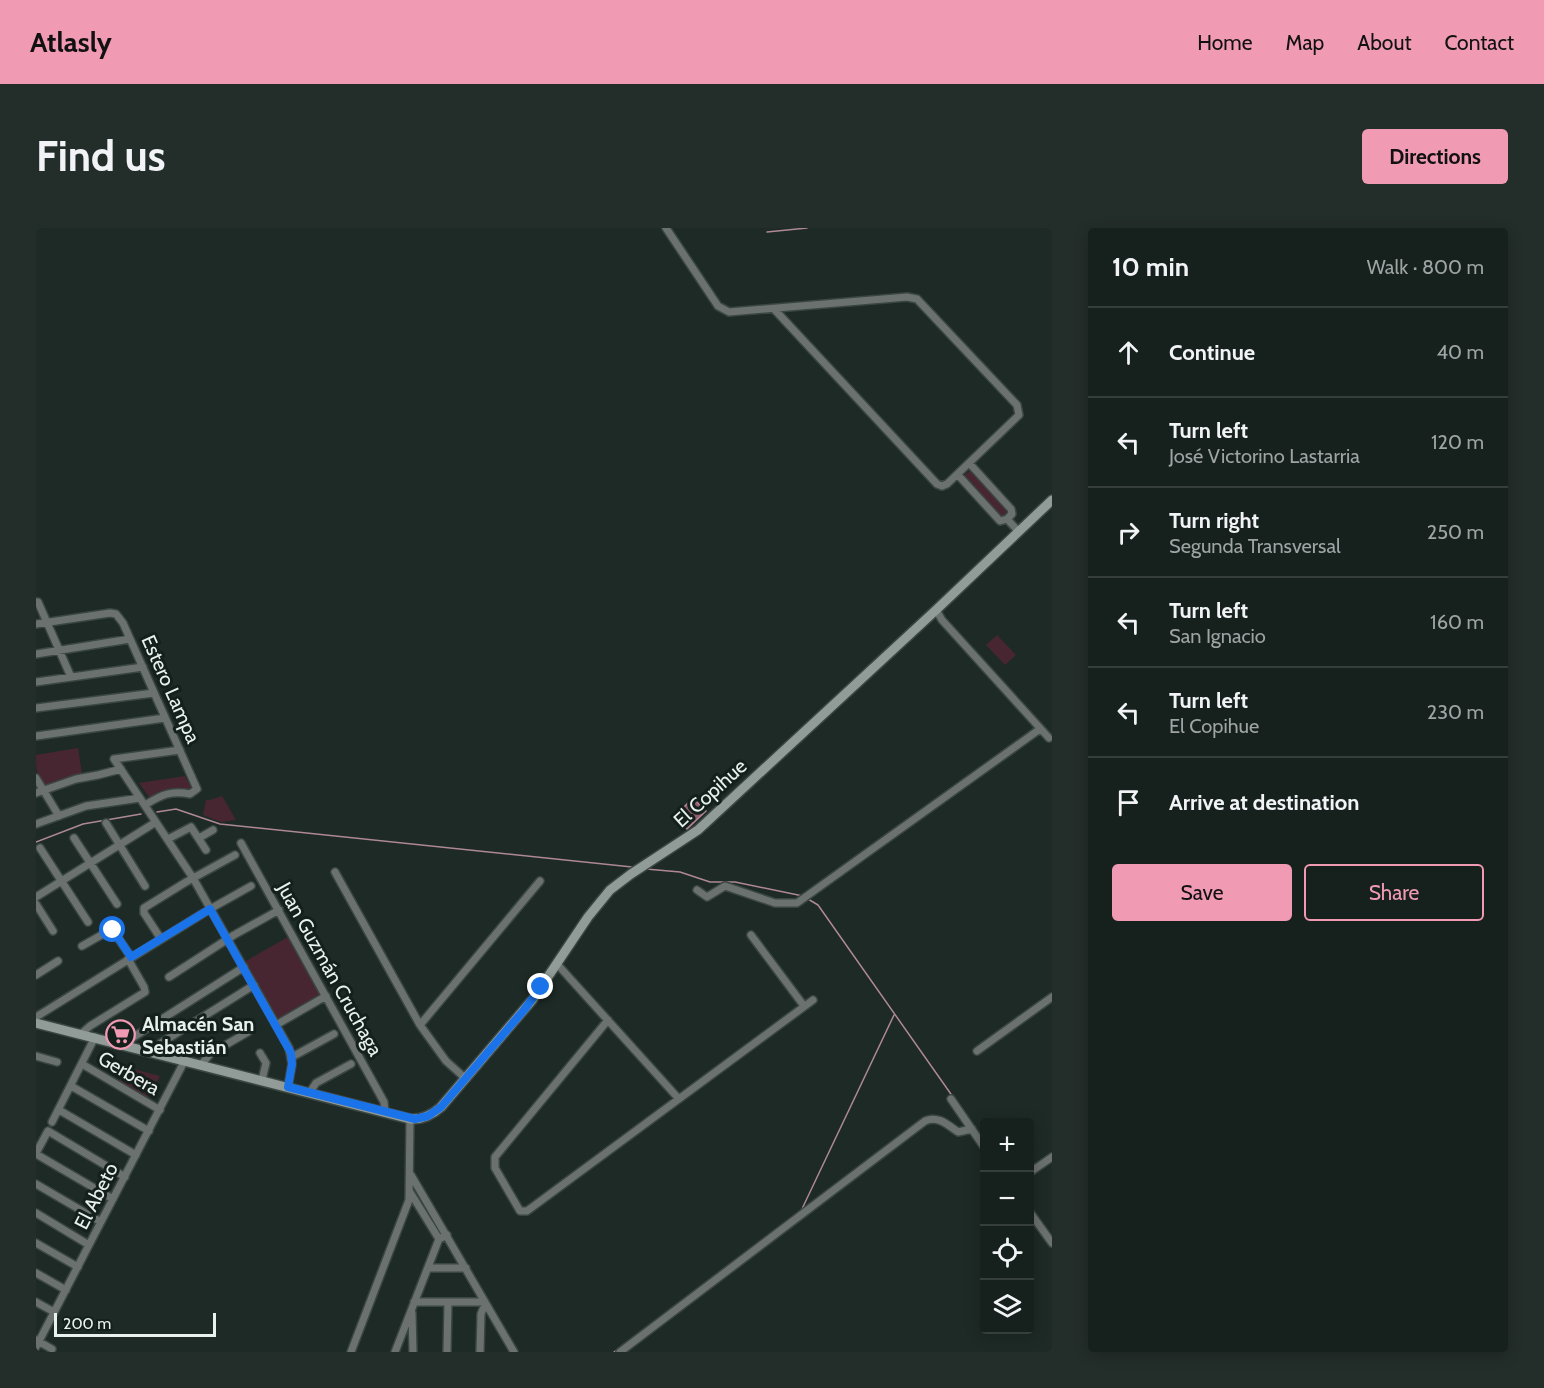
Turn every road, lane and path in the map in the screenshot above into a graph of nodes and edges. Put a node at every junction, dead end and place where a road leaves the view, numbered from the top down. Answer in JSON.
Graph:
{"nodes":[{"id":1,"x":666,"y":228,"type":"edge"},
{"id":2,"x":774,"y":309,"type":"junction"},
{"id":3,"x":970,"y":465,"type":"junction"},
{"id":4,"x":958,"y":475,"type":"junction"},
{"id":5,"x":1052,"y":500,"type":"edge"},
{"id":6,"x":1008,"y":519,"type":"junction"},
{"id":7,"x":1019,"y":532,"type":"junction"},
{"id":8,"x":37,"y":602,"type":"edge"},
{"id":9,"x":936,"y":610,"type":"junction"},
{"id":10,"x":47,"y":623,"type":"junction"},
{"id":11,"x":36,"y":624,"type":"edge"},
{"id":12,"x":130,"y":639,"type":"junction"},
{"id":13,"x":60,"y":650,"type":"junction"},
{"id":14,"x":36,"y":654,"type":"edge"},
{"id":15,"x":143,"y":667,"type":"junction"},
{"id":16,"x":72,"y":677,"type":"junction"},
{"id":17,"x":36,"y":682,"type":"edge"},
{"id":18,"x":154,"y":693,"type":"junction"},
{"id":19,"x":36,"y":708,"type":"edge"},
{"id":20,"x":165,"y":718,"type":"junction"},
{"id":21,"x":1040,"y":729,"type":"junction"},
{"id":22,"x":36,"y":736,"type":"edge"},
{"id":23,"x":1049,"y":738,"type":"dead end"},
{"id":24,"x":180,"y":750,"type":"junction"},
{"id":25,"x":121,"y":769,"type":"junction"},
{"id":26,"x":36,"y":778,"type":"edge"},
{"id":27,"x":40,"y":792,"type":"edge"},
{"id":28,"x":142,"y":802,"type":"junction"},
{"id":29,"x":59,"y":816,"type":"junction"},
{"id":30,"x":156,"y":822,"type":"junction"},
{"id":31,"x":105,"y":823,"type":"dead end"},
{"id":32,"x":36,"y":824,"type":"edge"},
{"id":33,"x":213,"y":830,"type":"dead end"},
{"id":34,"x":74,"y":838,"type":"dead end"},
{"id":35,"x":199,"y":838,"type":"junction"},
{"id":36,"x":168,"y":840,"type":"junction"},
{"id":37,"x":241,"y":843,"type":"dead end"},
{"id":38,"x":119,"y":844,"type":"junction"},
{"id":39,"x":40,"y":848,"type":"dead end"},
{"id":40,"x":206,"y":850,"type":"dead end"},
{"id":41,"x":235,"y":855,"type":"dead end"},
{"id":42,"x":90,"y":863,"type":"junction"},
{"id":43,"x":335,"y":872,"type":"dead end"},
{"id":44,"x":193,"y":878,"type":"junction"},
{"id":45,"x":61,"y":881,"type":"junction"},
{"id":46,"x":540,"y":881,"type":"dead end"},
{"id":47,"x":145,"y":886,"type":"dead end"},
{"id":48,"x":251,"y":886,"type":"dead end"},
{"id":49,"x":697,"y":890,"type":"dead end"},
{"id":50,"x":36,"y":897,"type":"edge"},
{"id":51,"x":36,"y":904,"type":"edge"},
{"id":52,"x":117,"y":904,"type":"dead end"},
{"id":53,"x":210,"y":909,"type":"junction"},
{"id":54,"x":279,"y":910,"type":"junction"},
{"id":55,"x":88,"y":922,"type":"dead end"},
{"id":56,"x":53,"y":931,"type":"dead end"},
{"id":57,"x":751,"y":935,"type":"dead end"},
{"id":58,"x":161,"y":939,"type":"junction"},
{"id":59,"x":228,"y":940,"type":"junction"},
{"id":60,"x":82,"y":946,"type":"dead end"},
{"id":61,"x":129,"y":958,"type":"junction"},
{"id":62,"x":58,"y":961,"type":"dead end"},
{"id":63,"x":556,"y":964,"type":"junction"},
{"id":64,"x":244,"y":967,"type":"junction"},
{"id":65,"x":36,"y":975,"type":"edge"},
{"id":66,"x":169,"y":977,"type":"dead end"},
{"id":67,"x":254,"y":985,"type":"junction"},
{"id":68,"x":326,"y":996,"type":"junction"},
{"id":69,"x":1052,"y":997,"type":"edge"},
{"id":70,"x":813,"y":1000,"type":"dead end"},
{"id":71,"x":804,"y":1006,"type":"junction"},
{"id":72,"x":36,"y":1017,"type":"edge"},
{"id":73,"x":608,"y":1020,"type":"junction"},
{"id":74,"x":36,"y":1023,"type":"edge"},
{"id":75,"x":420,"y":1024,"type":"junction"},
{"id":76,"x":276,"y":1025,"type":"junction"},
{"id":77,"x":248,"y":1032,"type":"dead end"},
{"id":78,"x":81,"y":1034,"type":"junction"},
{"id":79,"x":333,"y":1034,"type":"dead end"},
{"id":80,"x":95,"y":1037,"type":"junction"},
{"id":81,"x":121,"y":1045,"type":"junction"},
{"id":82,"x":976,"y":1051,"type":"dead end"},
{"id":83,"x":155,"y":1053,"type":"junction"},
{"id":84,"x":260,"y":1053,"type":"dead end"},
{"id":85,"x":36,"y":1056,"type":"edge"},
{"id":86,"x":292,"y":1057,"type":"junction"},
{"id":87,"x":185,"y":1060,"type":"junction"},
{"id":88,"x":57,"y":1062,"type":"dead end"},
{"id":89,"x":351,"y":1064,"type":"dead end"},
{"id":90,"x":82,"y":1065,"type":"junction"},
{"id":91,"x":201,"y":1065,"type":"junction"},
{"id":92,"x":465,"y":1078,"type":"junction"},
{"id":93,"x":262,"y":1080,"type":"junction"},
{"id":94,"x":70,"y":1086,"type":"junction"},
{"id":95,"x":288,"y":1087,"type":"junction"},
{"id":96,"x":310,"y":1092,"type":"junction"},
{"id":97,"x":679,"y":1099,"type":"junction"},
{"id":98,"x":951,"y":1099,"type":"dead end"},
{"id":99,"x":59,"y":1110,"type":"junction"},
{"id":100,"x":160,"y":1110,"type":"junction"},
{"id":101,"x":385,"y":1112,"type":"junction"},
{"id":102,"x":410,"y":1119,"type":"junction"},
{"id":103,"x":52,"y":1122,"type":"dead end"},
{"id":104,"x":972,"y":1129,"type":"junction"},
{"id":105,"x":149,"y":1131,"type":"junction"},
{"id":106,"x":980,"y":1141,"type":"edge"},
{"id":107,"x":36,"y":1154,"type":"edge"},
{"id":108,"x":136,"y":1155,"type":"junction"},
{"id":109,"x":1052,"y":1157,"type":"edge"},
{"id":110,"x":1030,"y":1172,"type":"edge"},
{"id":111,"x":410,"y":1173,"type":"junction"},
{"id":112,"x":125,"y":1177,"type":"junction"},
{"id":113,"x":36,"y":1184,"type":"edge"},
{"id":114,"x":410,"y":1192,"type":"junction"},
{"id":115,"x":113,"y":1199,"type":"junction"},
{"id":116,"x":36,"y":1214,"type":"edge"},
{"id":117,"x":1034,"y":1218,"type":"edge"},
{"id":118,"x":101,"y":1222,"type":"junction"},
{"id":119,"x":447,"y":1235,"type":"junction"},
{"id":120,"x":439,"y":1239,"type":"junction"},
{"id":121,"x":36,"y":1243,"type":"edge"},
{"id":122,"x":1052,"y":1243,"type":"edge"},
{"id":123,"x":89,"y":1245,"type":"junction"},
{"id":124,"x":78,"y":1268,"type":"junction"},
{"id":125,"x":428,"y":1268,"type":"junction"},
{"id":126,"x":466,"y":1268,"type":"junction"},
{"id":127,"x":36,"y":1272,"type":"edge"},
{"id":128,"x":66,"y":1290,"type":"junction"},
{"id":129,"x":36,"y":1302,"type":"edge"},
{"id":130,"x":447,"y":1302,"type":"junction"},
{"id":131,"x":487,"y":1304,"type":"junction"},
{"id":132,"x":413,"y":1305,"type":"junction"},
{"id":133,"x":54,"y":1312,"type":"junction"},
{"id":134,"x":37,"y":1343,"type":"edge"},
{"id":135,"x":52,"y":1349,"type":"dead end"},
{"id":136,"x":351,"y":1352,"type":"edge"},
{"id":137,"x":395,"y":1352,"type":"edge"},
{"id":138,"x":413,"y":1352,"type":"edge"},
{"id":139,"x":447,"y":1352,"type":"edge"},
{"id":140,"x":480,"y":1352,"type":"edge"},
{"id":141,"x":514,"y":1352,"type":"edge"},
{"id":142,"x":620,"y":1352,"type":"edge"}],
"edges":[{"from":1,"to":2,"type":"street"},
{"from":2,"to":3,"type":"street"},
{"from":2,"to":4,"type":"street"},
{"from":3,"to":4,"type":"street"},
{"from":3,"to":6,"type":"street"},
{"from":4,"to":6,"type":"street"},
{"from":5,"to":7,"type":"main road","name":"El Copihue"},
{"from":6,"to":7,"type":"street"},
{"from":7,"to":9,"type":"main road","name":"El Copihue"},
{"from":8,"to":10,"type":"street"},
{"from":9,"to":21,"type":"street"},
{"from":9,"to":63,"type":"main road","name":"El Copihue"},
{"from":10,"to":11,"type":"street"},
{"from":10,"to":12,"type":"street","name":"Estero Lampa"},
{"from":10,"to":13,"type":"street"},
{"from":12,"to":13,"type":"street"},
{"from":12,"to":15,"type":"street","name":"Estero Lampa"},
{"from":13,"to":14,"type":"street"},
{"from":13,"to":16,"type":"street"},
{"from":15,"to":16,"type":"street"},
{"from":15,"to":18,"type":"street","name":"Estero Lampa"},
{"from":16,"to":17,"type":"street"},
{"from":18,"to":19,"type":"street"},
{"from":18,"to":20,"type":"street","name":"Estero Lampa"},
{"from":20,"to":22,"type":"street"},
{"from":20,"to":24,"type":"street","name":"Estero Lampa"},
{"from":21,"to":23,"type":"street"},
{"from":21,"to":49,"type":"street"},
{"from":24,"to":25,"type":"street"},
{"from":24,"to":28,"type":"street","name":"Estero Lampa"},
{"from":25,"to":27,"type":"street"},
{"from":25,"to":28,"type":"street"},
{"from":26,"to":27,"type":"street"},
{"from":27,"to":29,"type":"street"},
{"from":28,"to":29,"type":"street"},
{"from":28,"to":30,"type":"street"},
{"from":29,"to":32,"type":"street"},
{"from":30,"to":36,"type":"street"},
{"from":30,"to":38,"type":"street"},
{"from":31,"to":38,"type":"street"},
{"from":33,"to":35,"type":"street"},
{"from":34,"to":42,"type":"street"},
{"from":35,"to":36,"type":"street"},
{"from":35,"to":40,"type":"street"},
{"from":36,"to":44,"type":"street"},
{"from":37,"to":54,"type":"street","name":"Juan Guzmán Cruchaga"},
{"from":38,"to":42,"type":"street"},
{"from":38,"to":47,"type":"street"},
{"from":39,"to":45,"type":"street"},
{"from":41,"to":44,"type":"street"},
{"from":42,"to":45,"type":"street"},
{"from":42,"to":52,"type":"street"},
{"from":43,"to":75,"type":"street"},
{"from":44,"to":53,"type":"street"},
{"from":44,"to":58,"type":"street"},
{"from":45,"to":50,"type":"street"},
{"from":45,"to":55,"type":"street"},
{"from":46,"to":75,"type":"street"},
{"from":48,"to":53,"type":"street"},
{"from":51,"to":56,"type":"street"},
{"from":53,"to":58,"type":"street"},
{"from":53,"to":59,"type":"street"},
{"from":54,"to":59,"type":"street"},
{"from":54,"to":68,"type":"street","name":"Juan Guzmán Cruchaga"},
{"from":57,"to":71,"type":"street"},
{"from":58,"to":61,"type":"street"},
{"from":59,"to":64,"type":"street"},
{"from":59,"to":66,"type":"street"},
{"from":60,"to":61,"type":"street"},
{"from":61,"to":72,"type":"street"},
{"from":61,"to":78,"type":"street"},
{"from":62,"to":65,"type":"street"},
{"from":63,"to":73,"type":"street"},
{"from":63,"to":92,"type":"main road","name":"El Copihue"},
{"from":64,"to":67,"type":"street"},
{"from":64,"to":81,"type":"street"},
{"from":67,"to":76,"type":"street"},
{"from":67,"to":83,"type":"street"},
{"from":68,"to":76,"type":"street"},
{"from":68,"to":101,"type":"street","name":"Juan Guzmán Cruchaga"},
{"from":69,"to":82,"type":"street"},
{"from":70,"to":71,"type":"street"},
{"from":71,"to":97,"type":"street"},
{"from":73,"to":97,"type":"street"},
{"from":73,"to":97,"type":"street"},
{"from":74,"to":78,"type":"main road"},
{"from":75,"to":92,"type":"street"},
{"from":76,"to":86,"type":"street"},
{"from":77,"to":91,"type":"street"},
{"from":78,"to":80,"type":"main road"},
{"from":79,"to":86,"type":"street"},
{"from":80,"to":81,"type":"main road"},
{"from":80,"to":90,"type":"street"},
{"from":81,"to":83,"type":"main road"},
{"from":83,"to":87,"type":"main road"},
{"from":84,"to":93,"type":"street"},
{"from":85,"to":88,"type":"street"},
{"from":86,"to":95,"type":"street"},
{"from":87,"to":91,"type":"main road"},
{"from":87,"to":100,"type":"street","name":"El Abeto"},
{"from":89,"to":96,"type":"street"},
{"from":90,"to":94,"type":"street"},
{"from":90,"to":100,"type":"street","name":"Gerbera"},
{"from":91,"to":93,"type":"main road"},
{"from":92,"to":102,"type":"main road","name":"El Copihue"},
{"from":93,"to":95,"type":"main road"},
{"from":94,"to":99,"type":"street"},
{"from":94,"to":105,"type":"street"},
{"from":95,"to":96,"type":"main road"},
{"from":96,"to":101,"type":"main road"},
{"from":98,"to":104,"type":"street"},
{"from":99,"to":103,"type":"street"},
{"from":99,"to":108,"type":"street"},
{"from":100,"to":105,"type":"street","name":"El Abeto"},
{"from":101,"to":102,"type":"main road"},
{"from":102,"to":111,"type":"street"},
{"from":104,"to":106,"type":"street"},
{"from":104,"to":142,"type":"street"},
{"from":105,"to":108,"type":"street","name":"El Abeto"},
{"from":107,"to":112,"type":"street"},
{"from":107,"to":115,"type":"street"},
{"from":108,"to":112,"type":"street","name":"El Abeto"},
{"from":109,"to":110,"type":"street"},
{"from":111,"to":114,"type":"street"},
{"from":111,"to":119,"type":"street"},
{"from":112,"to":115,"type":"street","name":"El Abeto"},
{"from":113,"to":118,"type":"street"},
{"from":114,"to":120,"type":"street"},
{"from":114,"to":136,"type":"street"},
{"from":115,"to":118,"type":"street","name":"El Abeto"},
{"from":116,"to":123,"type":"street"},
{"from":117,"to":122,"type":"street"},
{"from":118,"to":123,"type":"street","name":"El Abeto"},
{"from":119,"to":120,"type":"street"},
{"from":119,"to":126,"type":"street"},
{"from":120,"to":125,"type":"street"},
{"from":121,"to":124,"type":"street"},
{"from":123,"to":124,"type":"street","name":"El Abeto"},
{"from":124,"to":128,"type":"street","name":"El Abeto"},
{"from":125,"to":126,"type":"street"},
{"from":125,"to":132,"type":"street"},
{"from":126,"to":131,"type":"street"},
{"from":127,"to":128,"type":"street"},
{"from":128,"to":133,"type":"street","name":"El Abeto"},
{"from":129,"to":133,"type":"street"},
{"from":130,"to":131,"type":"street"},
{"from":130,"to":132,"type":"street"},
{"from":130,"to":139,"type":"street"},
{"from":131,"to":140,"type":"street"},
{"from":131,"to":141,"type":"street"},
{"from":132,"to":137,"type":"street"},
{"from":132,"to":138,"type":"street"},
{"from":133,"to":134,"type":"street","name":"El Abeto"},
{"from":134,"to":135,"type":"street"}]}
